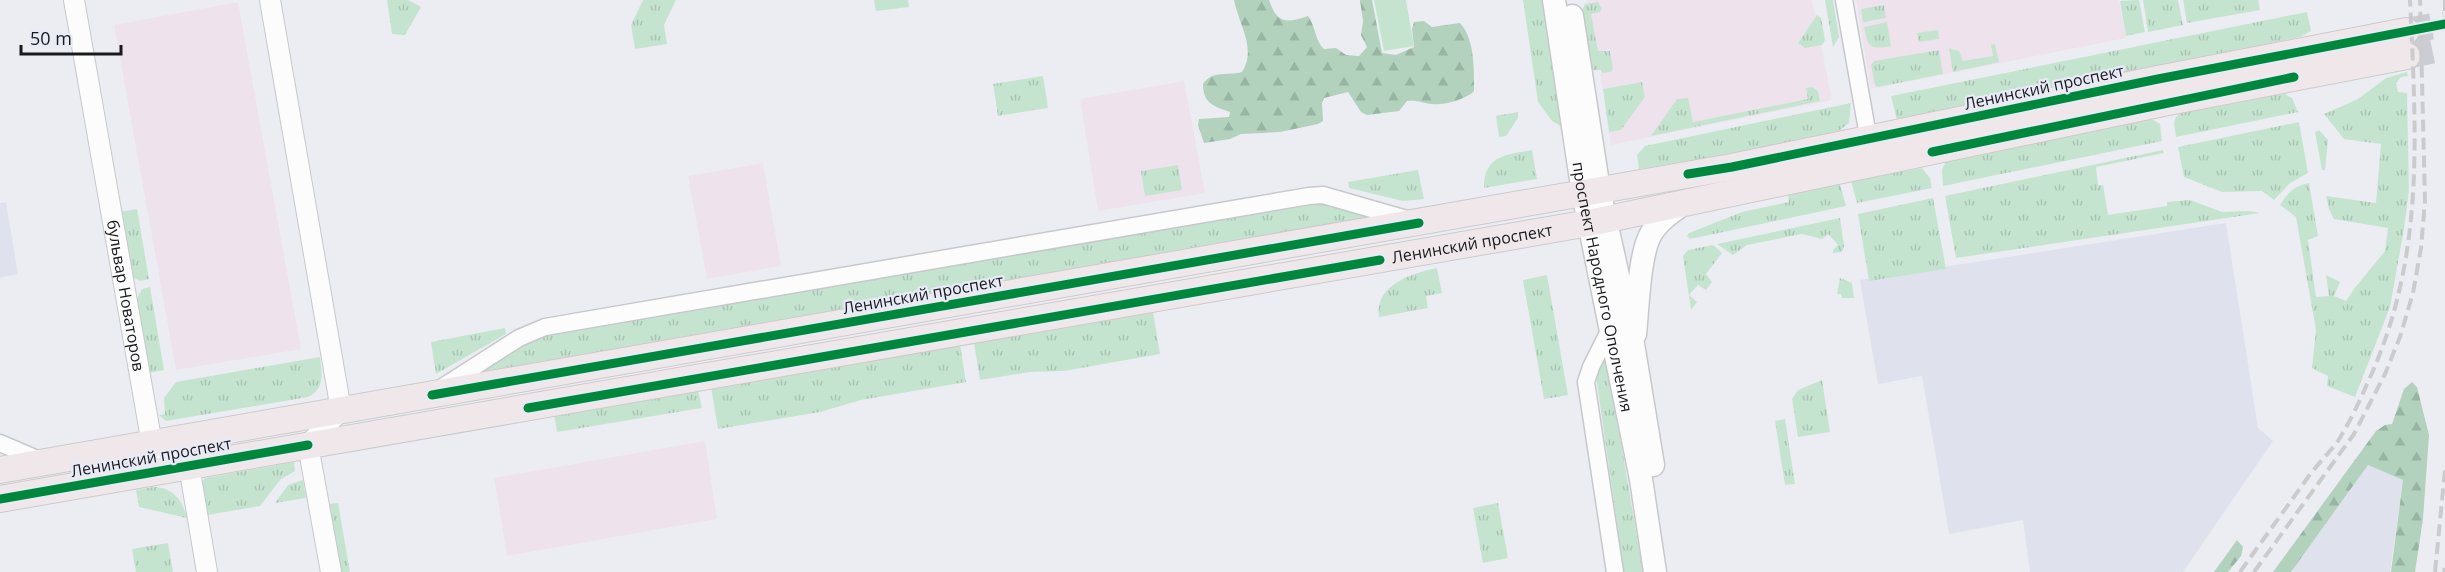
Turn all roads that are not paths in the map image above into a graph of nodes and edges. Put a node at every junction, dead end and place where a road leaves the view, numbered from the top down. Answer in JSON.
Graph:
{"nodes":[{"id":1,"x":74,"y":0,"type":"edge"},
{"id":2,"x":270,"y":0,"type":"edge"},
{"id":3,"x":1554,"y":0,"type":"edge"},
{"id":4,"x":1570,"y":0,"type":"edge"},
{"id":5,"x":1844,"y":0,"type":"edge"},
{"id":6,"x":2406,"y":44,"type":"tunnel mouth"},
{"id":7,"x":1871,"y":152,"type":"junction"},
{"id":8,"x":1591,"y":192,"type":"junction"},
{"id":9,"x":1680,"y":206,"type":"junction"},
{"id":10,"x":1597,"y":222,"type":"junction"},
{"id":11,"x":1419,"y":223,"type":"junction"},
{"id":12,"x":1610,"y":329,"type":"junction"},
{"id":13,"x":1633,"y":344,"type":"junction"},
{"id":14,"x":432,"y":395,"type":"junction"},
{"id":15,"x":340,"y":411,"type":"junction"},
{"id":16,"x":303,"y":417,"type":"junction"},
{"id":17,"x":184,"y":438,"type":"junction"},
{"id":18,"x":0,"y":443,"type":"edge"},
{"id":19,"x":152,"y":444,"type":"junction"},
{"id":20,"x":308,"y":446,"type":"junction"},
{"id":21,"x":46,"y":462,"type":"junction"},
{"id":22,"x":189,"y":466,"type":"junction"},
{"id":23,"x":0,"y":470,"type":"edge"},
{"id":24,"x":0,"y":499,"type":"edge"},
{"id":25,"x":207,"y":572,"type":"edge"},
{"id":26,"x":331,"y":572,"type":"edge"},
{"id":27,"x":1615,"y":572,"type":"edge"},
{"id":28,"x":1655,"y":572,"type":"edge"},
{"id":29,"x":1669,"y":572,"type":"edge"}],
"edges":[{"from":1,"to":19,"type":"street","name":"бульвар Новаторов"},
{"from":2,"to":15,"type":"street"},
{"from":3,"to":8,"type":"main road","name":"проспект Народного Ополчения"},
{"from":4,"to":8,"type":"main road","name":"проспект Народного Ополчения"},
{"from":5,"to":7,"type":"street"},
{"from":6,"to":7,"type":"main road","name":"Ленинский проспект"},
{"from":7,"to":8,"type":"main road","name":"Ленинский проспект"},
{"from":7,"to":9,"type":"main road","name":"Ленинский проспект"},
{"from":8,"to":10,"type":"main road","name":"проспект Народного Ополчения"},
{"from":8,"to":11,"type":"main road","name":"Ленинский проспект"},
{"from":9,"to":10,"type":"main road","name":"Ленинский проспект"},
{"from":9,"to":13,"type":"main road"},
{"from":10,"to":12,"type":"main road","name":"проспект Народного Ополчения"},
{"from":10,"to":13,"type":"main road","name":"проспект Народного Ополчения"},
{"from":10,"to":20,"type":"main road","name":"Ленинский проспект"},
{"from":11,"to":14,"type":"main road","name":"Ленинский проспект"},
{"from":11,"to":14,"type":"street"},
{"from":12,"to":27,"type":"street"},
{"from":12,"to":28,"type":"main road","name":"проспект Народного Ополчения"},
{"from":13,"to":29,"type":"main road","name":"проспект Народного Ополчения"},
{"from":14,"to":15,"type":"main road","name":"Ленинский проспект"},
{"from":15,"to":16,"type":"main road","name":"Ленинский проспект"},
{"from":15,"to":20,"type":"street"},
{"from":16,"to":17,"type":"main road","name":"Ленинский проспект"},
{"from":16,"to":20,"type":"main road"},
{"from":17,"to":19,"type":"main road","name":"Ленинский проспект"},
{"from":17,"to":22,"type":"main road"},
{"from":18,"to":21,"type":"street"},
{"from":19,"to":21,"type":"main road","name":"Ленинский проспект"},
{"from":19,"to":22,"type":"street"},
{"from":20,"to":22,"type":"main road","name":"Ленинский проспект"},
{"from":20,"to":26,"type":"street"},
{"from":21,"to":23,"type":"main road","name":"Ленинский проспект"},
{"from":22,"to":24,"type":"main road","name":"Ленинский проспект"},
{"from":22,"to":25,"type":"street"}]}
